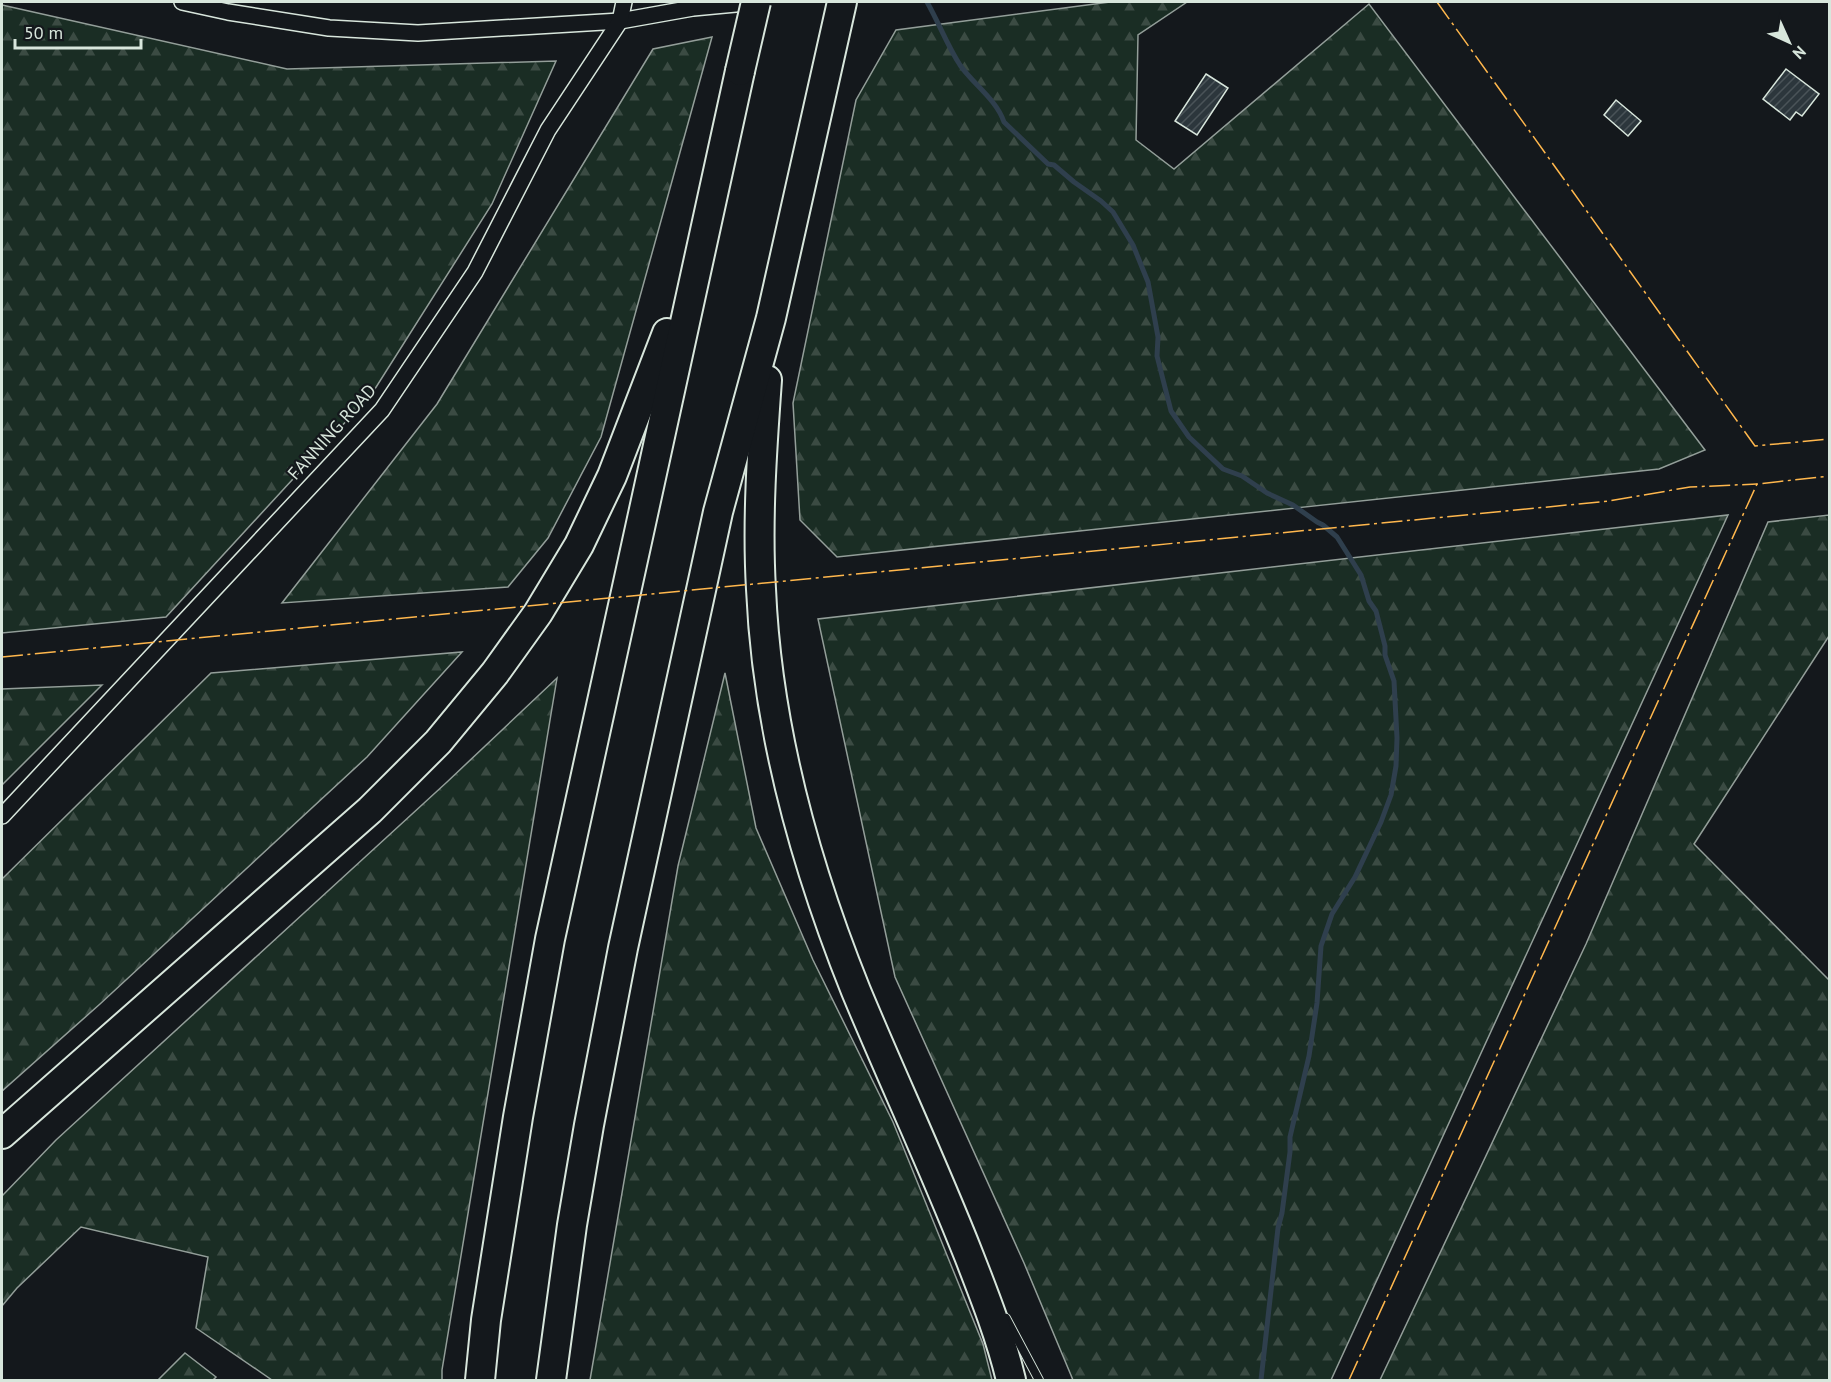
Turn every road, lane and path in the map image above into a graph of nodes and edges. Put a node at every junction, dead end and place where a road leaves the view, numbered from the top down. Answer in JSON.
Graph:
{"nodes":[{"id":1,"x":182,"y":2,"type":"edge"},
{"id":2,"x":624,"y":2,"type":"edge"},
{"id":3,"x":756,"y":2,"type":"edge"},
{"id":4,"x":842,"y":2,"type":"edge"},
{"id":5,"x":620,"y":21,"type":"junction"},
{"id":6,"x":713,"y":188,"type":"junction"},
{"id":7,"x":771,"y":318,"type":"junction"},
{"id":8,"x":2,"y":816,"type":"edge"},
{"id":9,"x":2,"y":1134,"type":"edge"},
{"id":10,"x":957,"y":1225,"type":"junction"},
{"id":11,"x":995,"y":1297,"type":"dead end"},
{"id":12,"x":1000,"y":1308,"type":"dead end"},
{"id":13,"x":480,"y":1380,"type":"edge"},
{"id":14,"x":551,"y":1380,"type":"edge"},
{"id":15,"x":1011,"y":1380,"type":"edge"},
{"id":16,"x":1038,"y":1380,"type":"edge"}],
"edges":[{"from":1,"to":5,"type":"street"},
{"from":2,"to":5,"type":"street"},
{"from":3,"to":5,"type":"street"},
{"from":3,"to":6,"type":"highway","bridge":true},
{"from":4,"to":7,"type":"highway"},
{"from":5,"to":8,"type":"street","name":"FANNING ROAD"},
{"from":6,"to":9,"type":"highway"},
{"from":6,"to":13,"type":"highway"},
{"from":7,"to":10,"type":"highway"},
{"from":7,"to":14,"type":"highway"},
{"from":10,"to":11,"type":"lane"},
{"from":10,"to":15,"type":"highway"},
{"from":12,"to":16,"type":"lane"}]}
